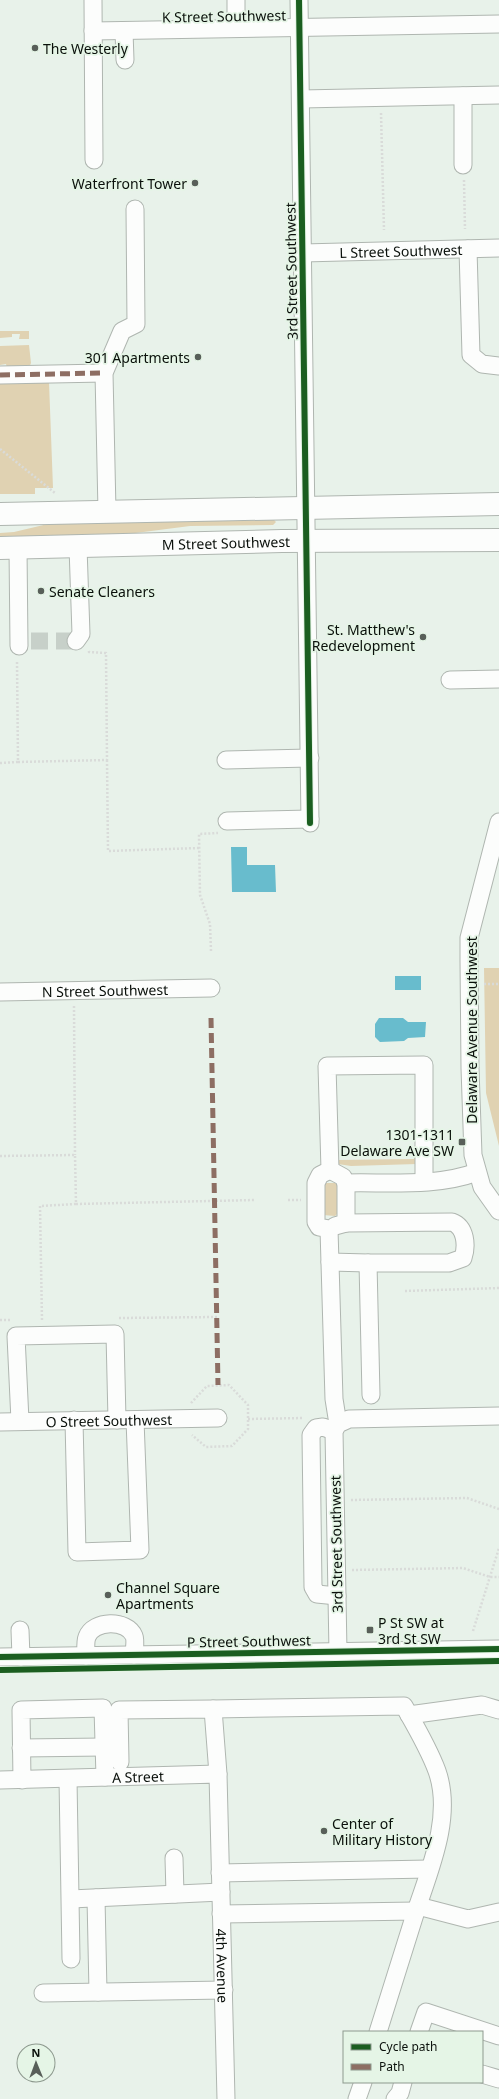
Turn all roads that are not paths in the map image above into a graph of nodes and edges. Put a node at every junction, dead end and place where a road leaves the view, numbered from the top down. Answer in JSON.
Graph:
{"nodes":[{"id":1,"x":93,"y":0,"type":"edge"},
{"id":2,"x":236,"y":0,"type":"edge"},
{"id":3,"x":299,"y":0,"type":"edge"},
{"id":4,"x":499,"y":24,"type":"edge"},
{"id":5,"x":300,"y":27,"type":"junction"},
{"id":6,"x":236,"y":28,"type":"junction"},
{"id":7,"x":93,"y":31,"type":"junction"},
{"id":8,"x":124,"y":31,"type":"junction"},
{"id":9,"x":125,"y":60,"type":"dead end"},
{"id":10,"x":499,"y":95,"type":"edge"},
{"id":11,"x":463,"y":96,"type":"junction"},
{"id":12,"x":301,"y":99,"type":"junction"},
{"id":13,"x":94,"y":160,"type":"dead end"},
{"id":14,"x":463,"y":165,"type":"road end"},
{"id":15,"x":134,"y":209,"type":"dead end"},
{"id":16,"x":499,"y":248,"type":"edge"},
{"id":17,"x":468,"y":249,"type":"junction"},
{"id":18,"x":303,"y":253,"type":"junction"},
{"id":19,"x":499,"y":366,"type":"edge"},
{"id":20,"x":104,"y":373,"type":"junction"},
{"id":21,"x":0,"y":375,"type":"edge"},
{"id":22,"x":499,"y":504,"type":"edge"},
{"id":23,"x":307,"y":508,"type":"junction"},
{"id":24,"x":107,"y":511,"type":"junction"},
{"id":25,"x":0,"y":514,"type":"edge"},
{"id":26,"x":499,"y":540,"type":"edge"},
{"id":27,"x":308,"y":542,"type":"junction"},
{"id":28,"x":78,"y":547,"type":"junction"},
{"id":29,"x":9,"y":548,"type":"edge"},
{"id":30,"x":82,"y":643,"type":"road end"},
{"id":31,"x":22,"y":646,"type":"road end"},
{"id":32,"x":499,"y":679,"type":"edge"},
{"id":33,"x":450,"y":680,"type":"dead end"},
{"id":34,"x":310,"y":758,"type":"junction"},
{"id":35,"x":226,"y":760,"type":"dead end"},
{"id":36,"x":227,"y":821,"type":"dead end"},
{"id":37,"x":499,"y":822,"type":"edge"},
{"id":38,"x":211,"y":988,"type":"dead end"},
{"id":39,"x":0,"y":992,"type":"edge"},
{"id":40,"x":330,"y":1170,"type":"junction"},
{"id":41,"x":477,"y":1172,"type":"junction"},
{"id":42,"x":424,"y":1181,"type":"junction"},
{"id":43,"x":346,"y":1182,"type":"junction"},
{"id":44,"x":499,"y":1211,"type":"edge"},
{"id":45,"x":346,"y":1223,"type":"junction"},
{"id":46,"x":329,"y":1229,"type":"junction"},
{"id":47,"x":330,"y":1262,"type":"junction"},
{"id":48,"x":368,"y":1263,"type":"junction"},
{"id":49,"x":371,"y":1395,"type":"dead end"},
{"id":50,"x":494,"y":1416,"type":"edge"},
{"id":51,"x":218,"y":1418,"type":"dead end"},
{"id":52,"x":74,"y":1420,"type":"junction"},
{"id":53,"x":117,"y":1420,"type":"junction"},
{"id":54,"x":135,"y":1420,"type":"junction"},
{"id":55,"x":20,"y":1421,"type":"junction"},
{"id":56,"x":0,"y":1422,"type":"edge"},
{"id":57,"x":335,"y":1430,"type":"junction"},
{"id":58,"x":337,"y":1596,"type":"junction"},
{"id":59,"x":20,"y":1630,"type":"dead end"},
{"id":60,"x":499,"y":1649,"type":"edge"},
{"id":61,"x":338,"y":1652,"type":"junction"},
{"id":62,"x":134,"y":1655,"type":"junction"},
{"id":63,"x":86,"y":1656,"type":"junction"},
{"id":64,"x":0,"y":1657,"type":"edge"},
{"id":65,"x":21,"y":1657,"type":"junction"},
{"id":66,"x":213,"y":1709,"type":"junction"},
{"id":67,"x":499,"y":1710,"type":"edge"},
{"id":68,"x":409,"y":1715,"type":"junction"},
{"id":69,"x":104,"y":1747,"type":"junction"},
{"id":70,"x":21,"y":1748,"type":"junction"},
{"id":71,"x":120,"y":1762,"type":"dead end"},
{"id":72,"x":218,"y":1774,"type":"junction"},
{"id":73,"x":105,"y":1777,"type":"junction"},
{"id":74,"x":68,"y":1779,"type":"junction"},
{"id":75,"x":0,"y":1780,"type":"edge"},
{"id":76,"x":22,"y":1780,"type":"junction"},
{"id":77,"x":174,"y":1858,"type":"dead end"},
{"id":78,"x":429,"y":1869,"type":"junction"},
{"id":79,"x":220,"y":1872,"type":"junction"},
{"id":80,"x":221,"y":1892,"type":"junction"},
{"id":81,"x":175,"y":1894,"type":"junction"},
{"id":82,"x":96,"y":1898,"type":"junction"},
{"id":83,"x":70,"y":1899,"type":"junction"},
{"id":84,"x":417,"y":1908,"type":"junction"},
{"id":85,"x":499,"y":1912,"type":"edge"},
{"id":86,"x":221,"y":1914,"type":"junction"},
{"id":87,"x":71,"y":1959,"type":"dead end"},
{"id":88,"x":224,"y":1990,"type":"junction"},
{"id":89,"x":98,"y":1992,"type":"junction"},
{"id":90,"x":43,"y":1993,"type":"dead end"},
{"id":91,"x":378,"y":2031,"type":"edge"},
{"id":92,"x":420,"y":2031,"type":"edge"},
{"id":93,"x":499,"y":2036,"type":"edge"},
{"id":94,"x":483,"y":2074,"type":"edge"},
{"id":95,"x":499,"y":2079,"type":"edge"},
{"id":96,"x":363,"y":2083,"type":"edge"},
{"id":97,"x":403,"y":2083,"type":"edge"},
{"id":98,"x":226,"y":2099,"type":"edge"},
{"id":99,"x":357,"y":2099,"type":"edge"},
{"id":100,"x":395,"y":2099,"type":"edge"}],
"edges":[{"from":1,"to":7,"type":"street"},
{"from":2,"to":6,"type":"street"},
{"from":3,"to":5,"type":"street","name":"3rd Street Southwest"},
{"from":4,"to":5,"type":"street","name":"K Street Southwest"},
{"from":5,"to":6,"type":"street","name":"K Street Southwest"},
{"from":5,"to":12,"type":"street","name":"3rd Street Southwest"},
{"from":6,"to":8,"type":"street","name":"K Street Southwest"},
{"from":7,"to":8,"type":"street","name":"K Street Southwest"},
{"from":7,"to":13,"type":"street"},
{"from":8,"to":9,"type":"street"},
{"from":10,"to":11,"type":"street"},
{"from":11,"to":12,"type":"street"},
{"from":11,"to":14,"type":"street"},
{"from":12,"to":18,"type":"street","name":"3rd Street Southwest"},
{"from":15,"to":20,"type":"street"},
{"from":16,"to":17,"type":"street","name":"L Street Southwest"},
{"from":17,"to":18,"type":"street","name":"L Street Southwest"},
{"from":17,"to":19,"type":"street"},
{"from":18,"to":23,"type":"street","name":"3rd Street Southwest"},
{"from":20,"to":21,"type":"street"},
{"from":20,"to":24,"type":"street"},
{"from":22,"to":23,"type":"main road"},
{"from":23,"to":24,"type":"main road"},
{"from":23,"to":27,"type":"street","name":"3rd Street Southwest"},
{"from":24,"to":25,"type":"main road"},
{"from":26,"to":27,"type":"main road","name":"M Street Southwest"},
{"from":27,"to":28,"type":"main road","name":"M Street Southwest"},
{"from":27,"to":34,"type":"street","name":"3rd Street Southwest"},
{"from":28,"to":29,"type":"main road","name":"M Street Southwest"},
{"from":28,"to":30,"type":"street"},
{"from":29,"to":31,"type":"street"},
{"from":32,"to":33,"type":"street"},
{"from":34,"to":35,"type":"street"},
{"from":34,"to":36,"type":"street","name":"3rd Street Southwest"},
{"from":37,"to":41,"type":"street","name":"Delaware Avenue Southwest"},
{"from":38,"to":39,"type":"street","name":"N Street Southwest"},
{"from":40,"to":42,"type":"street"},
{"from":40,"to":43,"type":"street"},
{"from":40,"to":46,"type":"street"},
{"from":41,"to":42,"type":"street"},
{"from":41,"to":44,"type":"street","name":"Delaware Avenue Southwest"},
{"from":42,"to":43,"type":"street"},
{"from":43,"to":45,"type":"street"},
{"from":45,"to":46,"type":"street"},
{"from":45,"to":48,"type":"street"},
{"from":46,"to":47,"type":"street","name":"3rd Street Southwest"},
{"from":47,"to":48,"type":"street"},
{"from":47,"to":57,"type":"street","name":"3rd Street Southwest"},
{"from":48,"to":49,"type":"street"},
{"from":50,"to":57,"type":"street"},
{"from":51,"to":54,"type":"street","name":"O Street Southwest"},
{"from":52,"to":53,"type":"street","name":"O Street Southwest"},
{"from":52,"to":54,"type":"street"},
{"from":52,"to":55,"type":"street","name":"O Street Southwest"},
{"from":53,"to":54,"type":"street","name":"O Street Southwest"},
{"from":53,"to":55,"type":"street"},
{"from":55,"to":56,"type":"street","name":"O Street Southwest"},
{"from":57,"to":58,"type":"street","name":"3rd Street Southwest"},
{"from":57,"to":58,"type":"street"},
{"from":58,"to":61,"type":"street","name":"3rd Street Southwest"},
{"from":59,"to":65,"type":"street"},
{"from":60,"to":61,"type":"street","name":"P Street Southwest"},
{"from":61,"to":62,"type":"street","name":"P Street Southwest"},
{"from":62,"to":63,"type":"street","name":"P Street Southwest"},
{"from":62,"to":63,"type":"street"},
{"from":63,"to":65,"type":"street","name":"P Street Southwest"},
{"from":64,"to":65,"type":"street","name":"P Street Southwest"},
{"from":66,"to":68,"type":"street"},
{"from":66,"to":71,"type":"street"},
{"from":66,"to":72,"type":"street"},
{"from":67,"to":68,"type":"street"},
{"from":68,"to":78,"type":"street"},
{"from":69,"to":70,"type":"street"},
{"from":69,"to":70,"type":"street"},
{"from":69,"to":73,"type":"street"},
{"from":70,"to":76,"type":"street"},
{"from":72,"to":73,"type":"street","name":"A Street"},
{"from":72,"to":79,"type":"street","name":"4th Avenue"},
{"from":73,"to":74,"type":"street","name":"A Street"},
{"from":74,"to":76,"type":"street","name":"A Street"},
{"from":74,"to":83,"type":"street"},
{"from":75,"to":76,"type":"street","name":"A Street"},
{"from":77,"to":81,"type":"street"},
{"from":78,"to":79,"type":"street"},
{"from":78,"to":84,"type":"street"},
{"from":79,"to":80,"type":"street","name":"4th Avenue"},
{"from":80,"to":81,"type":"street"},
{"from":80,"to":86,"type":"street","name":"4th Avenue"},
{"from":81,"to":82,"type":"street"},
{"from":82,"to":83,"type":"street"},
{"from":82,"to":89,"type":"street"},
{"from":83,"to":87,"type":"street"},
{"from":84,"to":85,"type":"street"},
{"from":84,"to":86,"type":"street"},
{"from":84,"to":91,"type":"street"},
{"from":86,"to":88,"type":"street","name":"4th Avenue"},
{"from":88,"to":89,"type":"street"},
{"from":88,"to":98,"type":"street","name":"4th Avenue"},
{"from":89,"to":90,"type":"street"},
{"from":92,"to":93,"type":"street"},
{"from":94,"to":95,"type":"street"},
{"from":96,"to":99,"type":"street"},
{"from":97,"to":100,"type":"street"}]}
